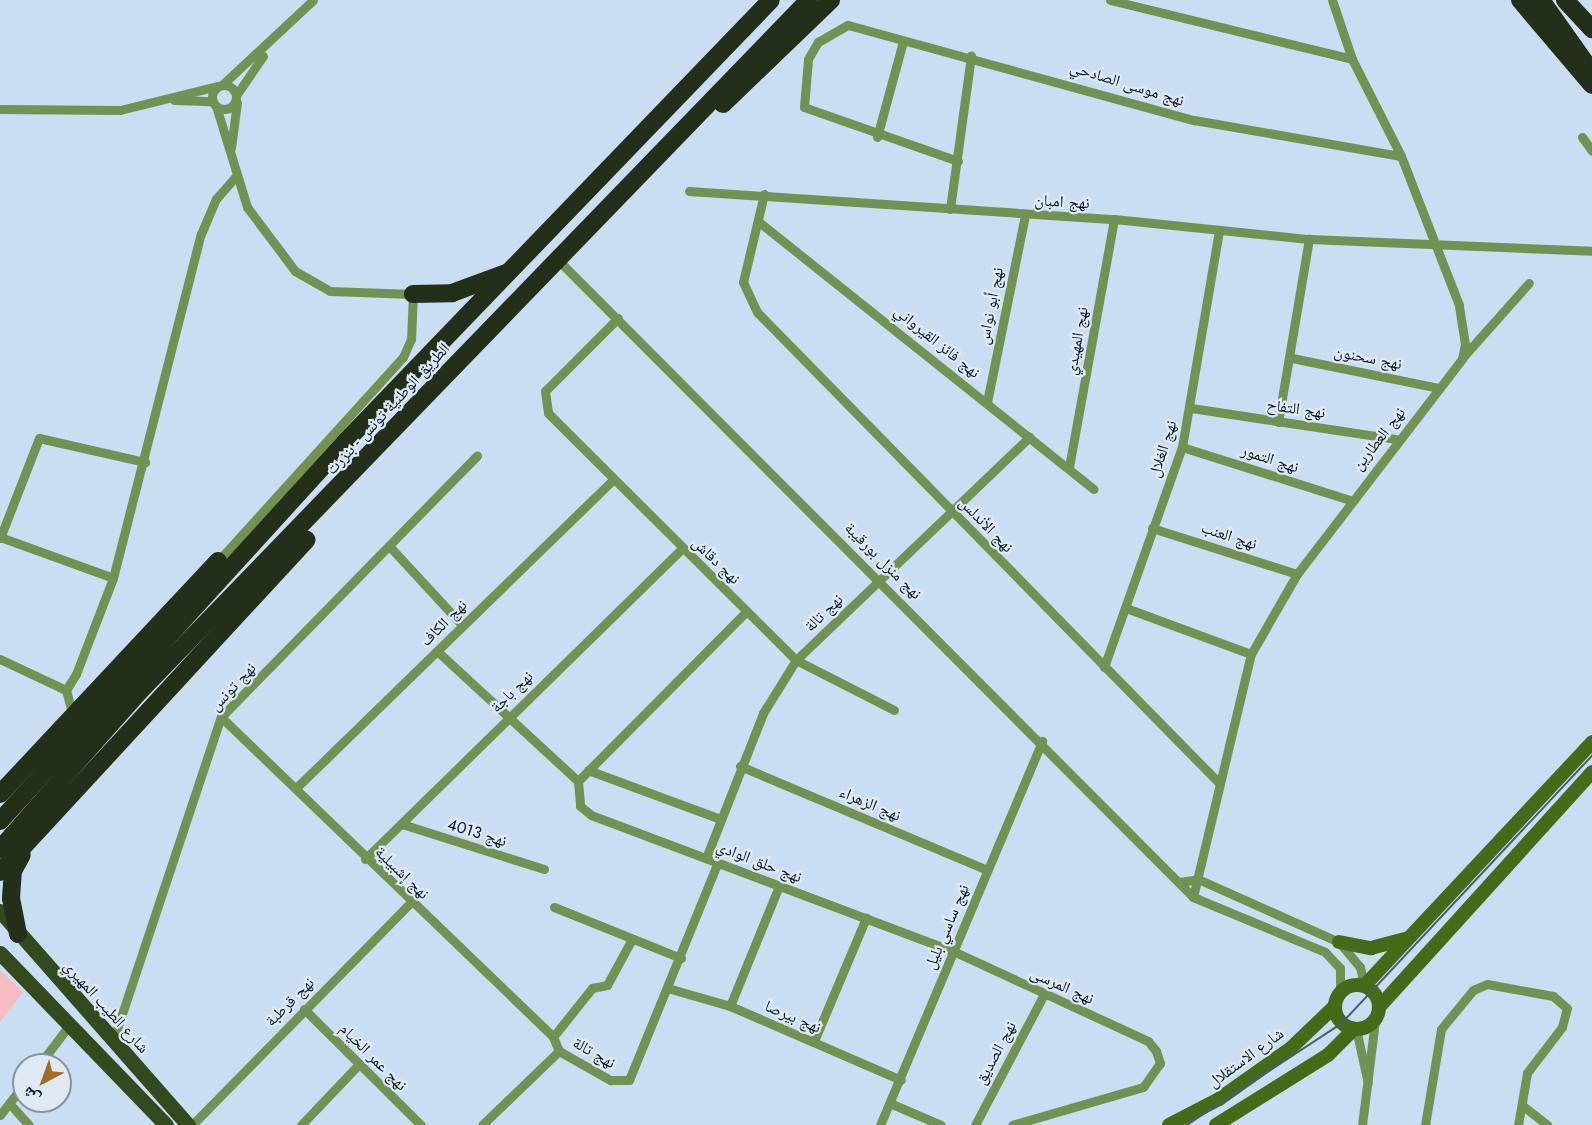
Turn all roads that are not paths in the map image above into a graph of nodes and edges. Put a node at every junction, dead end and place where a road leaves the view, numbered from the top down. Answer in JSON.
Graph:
{"nodes":[{"id":1,"x":314,"y":0,"type":"edge"},
{"id":2,"x":771,"y":0,"type":"edge"},
{"id":3,"x":809,"y":0,"type":"edge"},
{"id":4,"x":831,"y":0,"type":"edge"},
{"id":5,"x":1110,"y":0,"type":"edge"},
{"id":6,"x":1332,"y":0,"type":"edge"},
{"id":7,"x":1520,"y":0,"type":"edge"},
{"id":8,"x":1541,"y":0,"type":"edge"},
{"id":9,"x":1565,"y":0,"type":"edge"},
{"id":10,"x":1581,"y":0,"type":"edge"},
{"id":11,"x":1592,"y":26,"type":"edge"},
{"id":12,"x":903,"y":41,"type":"junction"},
{"id":13,"x":269,"y":46,"type":"junction"},
{"id":14,"x":971,"y":55,"type":"junction"},
{"id":15,"x":1352,"y":59,"type":"junction"},
{"id":16,"x":1592,"y":72,"type":"edge"},
{"id":17,"x":221,"y":85,"type":"junction"},
{"id":18,"x":1592,"y":85,"type":"edge"},
{"id":19,"x":237,"y":97,"type":"junction"},
{"id":20,"x":162,"y":100,"type":"junction"},
{"id":21,"x":214,"y":103,"type":"junction"},
{"id":22,"x":0,"y":109,"type":"edge"},
{"id":23,"x":685,"y":131,"type":"junction"},
{"id":24,"x":877,"y":137,"type":"junction"},
{"id":25,"x":1582,"y":137,"type":"dead end"},
{"id":26,"x":230,"y":150,"type":"junction"},
{"id":27,"x":1592,"y":151,"type":"edge"},
{"id":28,"x":1401,"y":156,"type":"junction"},
{"id":29,"x":958,"y":161,"type":"junction"},
{"id":30,"x":235,"y":177,"type":"junction"},
{"id":31,"x":689,"y":191,"type":"dead end"},
{"id":32,"x":764,"y":194,"type":"junction"},
{"id":33,"x":950,"y":209,"type":"junction"},
{"id":34,"x":1025,"y":215,"type":"junction"},
{"id":35,"x":1114,"y":219,"type":"junction"},
{"id":36,"x":759,"y":222,"type":"junction"},
{"id":37,"x":1219,"y":231,"type":"junction"},
{"id":38,"x":1309,"y":239,"type":"junction"},
{"id":39,"x":1433,"y":244,"type":"junction"},
{"id":40,"x":1592,"y":251,"type":"edge"},
{"id":41,"x":560,"y":261,"type":"junction"},
{"id":42,"x":516,"y":268,"type":"junction"},
{"id":43,"x":1529,"y":283,"type":"dead end"},
{"id":44,"x":413,"y":294,"type":"junction"},
{"id":45,"x":618,"y":318,"type":"junction"},
{"id":46,"x":1292,"y":358,"type":"junction"},
{"id":47,"x":1462,"y":359,"type":"junction"},
{"id":48,"x":1438,"y":388,"type":"junction"},
{"id":49,"x":987,"y":402,"type":"junction"},
{"id":50,"x":1191,"y":408,"type":"junction"},
{"id":51,"x":1278,"y":422,"type":"junction"},
{"id":52,"x":1029,"y":437,"type":"junction"},
{"id":53,"x":1397,"y":439,"type":"junction"},
{"id":54,"x":346,"y":441,"type":"junction"},
{"id":55,"x":382,"y":443,"type":"junction"},
{"id":56,"x":1182,"y":447,"type":"junction"},
{"id":57,"x":477,"y":456,"type":"dead end"},
{"id":58,"x":145,"y":462,"type":"junction"},
{"id":59,"x":1069,"y":468,"type":"junction"},
{"id":60,"x":613,"y":480,"type":"junction"},
{"id":61,"x":1093,"y":489,"type":"dead end"},
{"id":62,"x":1350,"y":500,"type":"junction"},
{"id":63,"x":953,"y":512,"type":"junction"},
{"id":64,"x":1152,"y":528,"type":"junction"},
{"id":65,"x":0,"y":538,"type":"edge"},
{"id":66,"x":391,"y":548,"type":"junction"},
{"id":67,"x":681,"y":549,"type":"junction"},
{"id":68,"x":221,"y":558,"type":"junction"},
{"id":69,"x":1297,"y":574,"type":"junction"},
{"id":70,"x":113,"y":578,"type":"junction"},
{"id":71,"x":880,"y":580,"type":"junction"},
{"id":72,"x":1126,"y":608,"type":"junction"},
{"id":73,"x":746,"y":612,"type":"junction"},
{"id":74,"x":462,"y":625,"type":"junction"},
{"id":75,"x":437,"y":651,"type":"junction"},
{"id":76,"x":1251,"y":654,"type":"junction"},
{"id":77,"x":0,"y":659,"type":"edge"},
{"id":78,"x":796,"y":660,"type":"junction"},
{"id":79,"x":1104,"y":667,"type":"junction"},
{"id":80,"x":133,"y":686,"type":"junction"},
{"id":81,"x":66,"y":690,"type":"junction"},
{"id":82,"x":894,"y":710,"type":"dead end"},
{"id":83,"x":73,"y":717,"type":"junction"},
{"id":84,"x":221,"y":717,"type":"junction"},
{"id":85,"x":505,"y":719,"type":"junction"},
{"id":86,"x":1042,"y":741,"type":"junction"},
{"id":87,"x":1592,"y":742,"type":"edge"},
{"id":88,"x":740,"y":766,"type":"junction"},
{"id":89,"x":588,"y":770,"type":"junction"},
{"id":90,"x":1592,"y":772,"type":"edge"},
{"id":91,"x":578,"y":781,"type":"junction"},
{"id":92,"x":1218,"y":782,"type":"junction"},
{"id":93,"x":296,"y":788,"type":"junction"},
{"id":94,"x":0,"y":794,"type":"edge"},
{"id":95,"x":718,"y":818,"type":"junction"},
{"id":96,"x":0,"y":821,"type":"edge"},
{"id":97,"x":402,"y":824,"type":"junction"},
{"id":98,"x":28,"y":844,"type":"junction"},
{"id":99,"x":0,"y":849,"type":"edge"},
{"id":100,"x":706,"y":858,"type":"junction"},
{"id":101,"x":365,"y":859,"type":"junction"},
{"id":102,"x":717,"y":862,"type":"junction"},
{"id":103,"x":543,"y":869,"type":"dead end"},
{"id":104,"x":987,"y":870,"type":"junction"},
{"id":105,"x":0,"y":872,"type":"edge"},
{"id":106,"x":1198,"y":879,"type":"junction"},
{"id":107,"x":1180,"y":882,"type":"junction"},
{"id":108,"x":779,"y":886,"type":"junction"},
{"id":109,"x":1193,"y":897,"type":"junction"},
{"id":110,"x":410,"y":903,"type":"junction"},
{"id":111,"x":554,"y":907,"type":"dead end"},
{"id":112,"x":0,"y":911,"type":"edge"},
{"id":113,"x":866,"y":918,"type":"junction"},
{"id":114,"x":18,"y":934,"type":"junction"},
{"id":115,"x":632,"y":939,"type":"junction"},
{"id":116,"x":1407,"y":939,"type":"junction"},
{"id":117,"x":1339,"y":942,"type":"junction"},
{"id":118,"x":953,"y":951,"type":"junction"},
{"id":119,"x":0,"y":954,"type":"edge"},
{"id":120,"x":681,"y":958,"type":"junction"},
{"id":121,"x":1364,"y":985,"type":"junction"},
{"id":122,"x":671,"y":989,"type":"junction"},
{"id":123,"x":1340,"y":993,"type":"junction"},
{"id":124,"x":1043,"y":996,"type":"junction"},
{"id":125,"x":730,"y":1006,"type":"junction"},
{"id":126,"x":1335,"y":1006,"type":"junction"},
{"id":127,"x":1380,"y":1006,"type":"junction"},
{"id":128,"x":304,"y":1009,"type":"junction"},
{"id":129,"x":1375,"y":1021,"type":"junction"},
{"id":130,"x":71,"y":1023,"type":"junction"},
{"id":131,"x":1355,"y":1029,"type":"junction"},
{"id":132,"x":553,"y":1037,"type":"junction"},
{"id":133,"x":113,"y":1041,"type":"junction"},
{"id":134,"x":814,"y":1041,"type":"junction"},
{"id":135,"x":559,"y":1051,"type":"junction"},
{"id":136,"x":48,"y":1053,"type":"edge"},
{"id":137,"x":359,"y":1064,"type":"junction"},
{"id":138,"x":901,"y":1080,"type":"junction"},
{"id":139,"x":1369,"y":1088,"type":"junction"},
{"id":140,"x":12,"y":1099,"type":"edge"},
{"id":141,"x":9,"y":1103,"type":"junction"},
{"id":142,"x":892,"y":1104,"type":"junction"},
{"id":143,"x":1522,"y":1106,"type":"junction"},
{"id":144,"x":0,"y":1115,"type":"edge"},
{"id":145,"x":29,"y":1125,"type":"edge"},
{"id":146,"x":166,"y":1125,"type":"edge"},
{"id":147,"x":188,"y":1125,"type":"edge"},
{"id":148,"x":192,"y":1125,"type":"edge"},
{"id":149,"x":302,"y":1125,"type":"edge"},
{"id":150,"x":421,"y":1125,"type":"edge"},
{"id":151,"x":482,"y":1125,"type":"edge"},
{"id":152,"x":880,"y":1125,"type":"edge"},
{"id":153,"x":941,"y":1125,"type":"edge"},
{"id":154,"x":975,"y":1125,"type":"edge"},
{"id":155,"x":1012,"y":1125,"type":"edge"},
{"id":156,"x":1169,"y":1125,"type":"edge"},
{"id":157,"x":1216,"y":1125,"type":"edge"},
{"id":158,"x":1362,"y":1125,"type":"edge"},
{"id":159,"x":1425,"y":1125,"type":"edge"},
{"id":160,"x":1518,"y":1125,"type":"edge"},
{"id":161,"x":1547,"y":1125,"type":"edge"}],
"edges":[{"from":1,"to":13,"type":"street"},
{"from":2,"to":42,"type":"highway","name":"الطريق الوطنية تونس - بنزرت"},
{"from":3,"to":23,"type":"highway","name":"الطريق الوطنية تونس - بنزرت"},
{"from":4,"to":23,"type":"highway"},
{"from":5,"to":15,"type":"street"},
{"from":6,"to":15,"type":"street"},
{"from":7,"to":18,"type":"highway"},
{"from":8,"to":16,"type":"highway"},
{"from":9,"to":11,"type":"highway"},
{"from":10,"to":11,"type":"highway"},
{"from":12,"to":14,"type":"street","name":"نهج موسى الصادحي"},
{"from":12,"to":24,"type":"street"},
{"from":12,"to":24,"type":"street","name":"نهج موسى الصادحي"},
{"from":13,"to":17,"type":"street"},
{"from":13,"to":19,"type":"street"},
{"from":14,"to":28,"type":"street","name":"نهج موسى الصادحي"},
{"from":14,"to":29,"type":"street"},
{"from":15,"to":28,"type":"street"},
{"from":17,"to":19,"type":"street"},
{"from":17,"to":20,"type":"street"},
{"from":17,"to":21,"type":"street"},
{"from":19,"to":21,"type":"street"},
{"from":19,"to":26,"type":"street"},
{"from":20,"to":21,"type":"street"},
{"from":20,"to":22,"type":"street"},
{"from":21,"to":26,"type":"street"},
{"from":23,"to":41,"type":"highway","name":"الطريق الوطنية تونس - بنزرت"},
{"from":24,"to":29,"type":"street"},
{"from":25,"to":27,"type":"street"},
{"from":26,"to":30,"type":"street"},
{"from":28,"to":39,"type":"street"},
{"from":29,"to":33,"type":"street"},
{"from":30,"to":44,"type":"street"},
{"from":30,"to":58,"type":"street"},
{"from":31,"to":32,"type":"street","name":"نهج امبان"},
{"from":32,"to":33,"type":"street","name":"نهج امبان"},
{"from":32,"to":36,"type":"street"},
{"from":33,"to":34,"type":"street","name":"نهج امبان"},
{"from":34,"to":35,"type":"street","name":"نهج امبان"},
{"from":34,"to":49,"type":"street","name":"نهج أبو نواس"},
{"from":35,"to":37,"type":"street","name":"نهج امبان"},
{"from":35,"to":59,"type":"street","name":"نهج المهيدي"},
{"from":36,"to":49,"type":"street","name":"نهج فائز القيرواني"},
{"from":36,"to":63,"type":"street","name":"نهج الأندلس"},
{"from":37,"to":38,"type":"street","name":"نهج امبان"},
{"from":37,"to":50,"type":"street","name":"نهج الغلال"},
{"from":38,"to":39,"type":"street","name":"نهج امبان"},
{"from":38,"to":46,"type":"street"},
{"from":39,"to":40,"type":"street","name":"نهج امبان"},
{"from":39,"to":47,"type":"street"},
{"from":41,"to":45,"type":"street","name":"نهج منزل بورقيبة"},
{"from":41,"to":55,"type":"highway","name":"الطريق الوطنية تونس - بنزرت"},
{"from":42,"to":44,"type":"highway"},
{"from":42,"to":54,"type":"highway","name":"الطريق الوطنية تونس - بنزرت"},
{"from":43,"to":47,"type":"street","name":"نهج العطارين"},
{"from":44,"to":68,"type":"street"},
{"from":45,"to":60,"type":"street","name":"نهج دقاش"},
{"from":45,"to":71,"type":"street","name":"نهج منزل بورقيبة"},
{"from":46,"to":48,"type":"street","name":"نهج سحنون"},
{"from":46,"to":51,"type":"street"},
{"from":47,"to":48,"type":"street","name":"نهج العطارين"},
{"from":48,"to":53,"type":"street","name":"نهج العطارين"},
{"from":49,"to":52,"type":"street","name":"نهج فائز القيرواني"},
{"from":50,"to":51,"type":"street","name":"نهج التفاح"},
{"from":50,"to":56,"type":"street","name":"نهج الغلال"},
{"from":51,"to":53,"type":"street","name":"نهج التفاح"},
{"from":52,"to":59,"type":"street","name":"نهج فائز القيرواني"},
{"from":52,"to":63,"type":"street","name":"نهج تالة"},
{"from":53,"to":62,"type":"street","name":"نهج العطارين"},
{"from":54,"to":68,"type":"highway"},
{"from":54,"to":80,"type":"highway","name":"الطريق الوطنية تونس - بنزرت"},
{"from":55,"to":80,"type":"highway","name":"الطريق الوطنية تونس - بنزرت"},
{"from":55,"to":98,"type":"highway"},
{"from":56,"to":62,"type":"street","name":"نهج التمور"},
{"from":56,"to":64,"type":"street","name":"نهج الغلال"},
{"from":57,"to":66,"type":"street","name":"نهج تونس"},
{"from":58,"to":65,"type":"street"},
{"from":58,"to":70,"type":"street"},
{"from":59,"to":61,"type":"street","name":"نهج فائز القيرواني"},
{"from":60,"to":67,"type":"street","name":"نهج دقاش"},
{"from":60,"to":74,"type":"street","name":"نهج الكاف"},
{"from":62,"to":69,"type":"street","name":"نهج العطارين"},
{"from":63,"to":71,"type":"street","name":"نهج تالة"},
{"from":63,"to":79,"type":"street","name":"نهج الأندلس"},
{"from":64,"to":69,"type":"street","name":"نهج العنب"},
{"from":64,"to":72,"type":"street","name":"نهج الغلال"},
{"from":65,"to":70,"type":"street"},
{"from":66,"to":74,"type":"street"},
{"from":66,"to":84,"type":"street","name":"نهج تونس"},
{"from":67,"to":73,"type":"street","name":"نهج دقاش"},
{"from":67,"to":85,"type":"street","name":"نهج باجة"},
{"from":68,"to":83,"type":"highway"},
{"from":69,"to":76,"type":"street","name":"نهج العطارين"},
{"from":70,"to":81,"type":"street"},
{"from":71,"to":78,"type":"street","name":"نهج تالة"},
{"from":71,"to":86,"type":"street","name":"نهج منزل بورقيبة"},
{"from":72,"to":76,"type":"street"},
{"from":72,"to":79,"type":"street","name":"نهج الغلال"},
{"from":73,"to":78,"type":"street","name":"نهج دقاش"},
{"from":73,"to":89,"type":"street"},
{"from":74,"to":75,"type":"street","name":"نهج الكاف"},
{"from":75,"to":85,"type":"street"},
{"from":75,"to":93,"type":"street","name":"نهج الكاف"},
{"from":76,"to":92,"type":"street","name":"نهج العطارين"},
{"from":77,"to":81,"type":"street"},
{"from":78,"to":82,"type":"street","name":"نهج دقاش"},
{"from":78,"to":88,"type":"street","name":"نهج تالة"},
{"from":79,"to":92,"type":"street","name":"نهج الأندلس"},
{"from":80,"to":96,"type":"highway","name":"الطريق الوطنية تونس - بنزرت"},
{"from":80,"to":99,"type":"highway","name":"الطريق الوطنية تونس - بنزرت"},
{"from":81,"to":83,"type":"street"},
{"from":83,"to":94,"type":"highway"},
{"from":84,"to":93,"type":"street","name":"نهج إشبيلية"},
{"from":84,"to":133,"type":"street","name":"نهج تونس"},
{"from":85,"to":91,"type":"street"},
{"from":85,"to":97,"type":"street","name":"نهج باجة"},
{"from":86,"to":104,"type":"street","name":"نهج ساسي بليل"},
{"from":86,"to":107,"type":"street","name":"نهج منزل بورقيبة"},
{"from":87,"to":116,"type":"street"},
{"from":88,"to":95,"type":"street","name":"نهج تالة"},
{"from":88,"to":104,"type":"street","name":"نهج الزهراء"},
{"from":89,"to":91,"type":"street"},
{"from":89,"to":95,"type":"street"},
{"from":90,"to":127,"type":"street"},
{"from":91,"to":100,"type":"street","name":"نهج حلق الوادي"},
{"from":92,"to":106,"type":"street","name":"نهج العطارين"},
{"from":93,"to":101,"type":"street","name":"نهج إشبيلية"},
{"from":95,"to":100,"type":"street","name":"نهج تالة"},
{"from":97,"to":101,"type":"street","name":"نهج باجة"},
{"from":97,"to":103,"type":"street","name":"نهج 4013"},
{"from":98,"to":105,"type":"highway"},
{"from":98,"to":114,"type":"highway"},
{"from":100,"to":102,"type":"street","name":"نهج حلق الوادي"},
{"from":101,"to":110,"type":"street","name":"نهج إشبيلية"},
{"from":102,"to":108,"type":"street","name":"نهج حلق الوادي"},
{"from":102,"to":120,"type":"street","name":"نهج تالة"},
{"from":104,"to":118,"type":"street","name":"نهج ساسي بليل"},
{"from":106,"to":107,"type":"street"},
{"from":106,"to":109,"type":"street","name":"نهج العطارين"},
{"from":106,"to":117,"type":"street"},
{"from":107,"to":109,"type":"street","name":"نهج منزل بورقيبة"},
{"from":108,"to":113,"type":"street","name":"نهج حلق الوادي"},
{"from":108,"to":125,"type":"street"},
{"from":109,"to":123,"type":"street"},
{"from":110,"to":128,"type":"street","name":"نهج قرطبة"},
{"from":110,"to":132,"type":"street","name":"نهج إشبيلية"},
{"from":111,"to":115,"type":"street"},
{"from":112,"to":114,"type":"main road","name":"شارع الطيب المهيري"},
{"from":113,"to":118,"type":"street","name":"نهج حلق الوادي"},
{"from":113,"to":134,"type":"street"},
{"from":114,"to":133,"type":"main road","name":"شارع الطيب المهيري"},
{"from":115,"to":120,"type":"street"},
{"from":115,"to":132,"type":"street"},
{"from":116,"to":117,"type":"street"},
{"from":116,"to":121,"type":"street"},
{"from":117,"to":121,"type":"street"},
{"from":118,"to":124,"type":"street","name":"نهج المرسى"},
{"from":118,"to":138,"type":"street","name":"نهج ساسي بليل"},
{"from":119,"to":130,"type":"main road"},
{"from":120,"to":122,"type":"street","name":"نهج تالة"},
{"from":121,"to":123,"type":"street"},
{"from":121,"to":127,"type":"street"},
{"from":122,"to":125,"type":"street","name":"نهج بيرصا"},
{"from":122,"to":135,"type":"street","name":"نهج تالة"},
{"from":123,"to":126,"type":"street"},
{"from":124,"to":154,"type":"street","name":"نهج الصديق"},
{"from":124,"to":155,"type":"street","name":"نهج المرسى"},
{"from":125,"to":134,"type":"street","name":"نهج بيرصا"},
{"from":126,"to":131,"type":"street"},
{"from":126,"to":156,"type":"street","name":"شارع الاستقلال"},
{"from":127,"to":129,"type":"street"},
{"from":128,"to":137,"type":"street","name":"نهج عمر الخيام"},
{"from":128,"to":148,"type":"street","name":"نهج قرطبة"},
{"from":129,"to":131,"type":"street"},
{"from":129,"to":139,"type":"street"},
{"from":130,"to":136,"type":"street"},
{"from":130,"to":146,"type":"main road"},
{"from":131,"to":139,"type":"street"},
{"from":131,"to":157,"type":"street"},
{"from":132,"to":135,"type":"street","name":"نهج إشبيلية"},
{"from":133,"to":147,"type":"main road","name":"شارع الطيب المهيري"},
{"from":134,"to":138,"type":"street","name":"نهج بيرصا"},
{"from":135,"to":151,"type":"street"},
{"from":137,"to":149,"type":"street"},
{"from":137,"to":150,"type":"street","name":"نهج عمر الخيام"},
{"from":138,"to":142,"type":"street","name":"نهج ساسي بليل"},
{"from":139,"to":158,"type":"street"},
{"from":140,"to":141,"type":"street"},
{"from":141,"to":144,"type":"street"},
{"from":141,"to":145,"type":"street"},
{"from":142,"to":152,"type":"street","name":"نهج ساسي بليل"},
{"from":142,"to":153,"type":"street"},
{"from":143,"to":159,"type":"street"},
{"from":143,"to":160,"type":"street"},
{"from":143,"to":161,"type":"street"}]}
